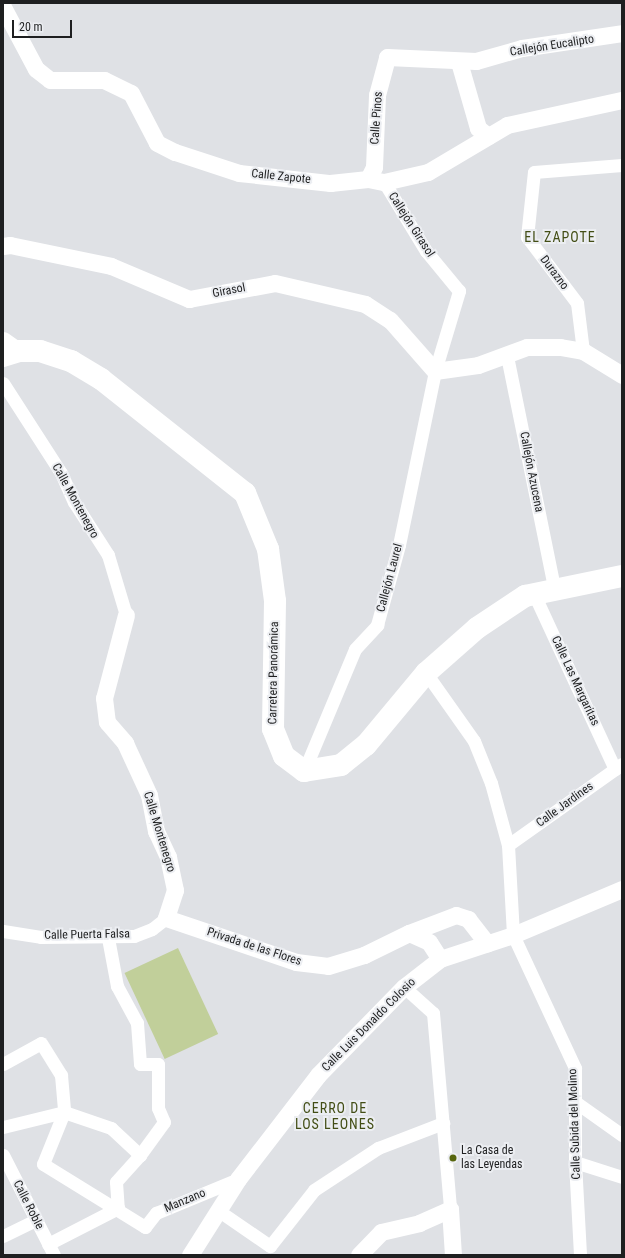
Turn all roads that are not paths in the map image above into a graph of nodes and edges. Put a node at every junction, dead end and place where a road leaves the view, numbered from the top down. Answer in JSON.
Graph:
{"nodes":[{"id":1,"x":3,"y":7,"type":"edge"},
{"id":2,"x":622,"y":34,"type":"edge"},
{"id":3,"x":387,"y":57,"type":"joint"},
{"id":4,"x":459,"y":62,"type":"junction"},
{"id":5,"x":622,"y":100,"type":"edge"},
{"id":6,"x":488,"y":136,"type":"junction"},
{"id":7,"x":622,"y":166,"type":"edge"},
{"id":8,"x":376,"y":181,"type":"junction"},
{"id":9,"x":3,"y":246,"type":"edge"},
{"id":10,"x":8,"y":349,"type":"edge"},
{"id":11,"x":583,"y":352,"type":"junction"},
{"id":12,"x":507,"y":356,"type":"junction"},
{"id":13,"x":435,"y":371,"type":"junction"},
{"id":14,"x":622,"y":376,"type":"edge"},
{"id":15,"x":3,"y":383,"type":"edge"},
{"id":16,"x":622,"y":576,"type":"edge"},
{"id":17,"x":544,"y":591,"type":"junction"},
{"id":18,"x":126,"y":615,"type":"joint"},
{"id":19,"x":426,"y":673,"type":"junction"},
{"id":20,"x":619,"y":767,"type":"edge"},
{"id":21,"x":304,"y":771,"type":"junction"},
{"id":22,"x":508,"y":845,"type":"junction"},
{"id":23,"x":622,"y":889,"type":"edge"},
{"id":24,"x":166,"y":918,"type":"junction"},
{"id":25,"x":3,"y":931,"type":"edge"},
{"id":26,"x":409,"y":933,"type":"junction"},
{"id":27,"x":513,"y":935,"type":"junction"},
{"id":28,"x":108,"y":938,"type":"junction"},
{"id":29,"x":487,"y":943,"type":"junction"},
{"id":30,"x":440,"y":959,"type":"junction"},
{"id":31,"x":404,"y":987,"type":"junction"},
{"id":32,"x":3,"y":1064,"type":"edge"},
{"id":33,"x":574,"y":1101,"type":"junction"},
{"id":34,"x":64,"y":1112,"type":"junction"},
{"id":35,"x":444,"y":1123,"type":"junction"},
{"id":36,"x":3,"y":1127,"type":"edge"},
{"id":37,"x":622,"y":1135,"type":"edge"},
{"id":38,"x":3,"y":1155,"type":"edge"},
{"id":39,"x":140,"y":1155,"type":"junction"},
{"id":40,"x":575,"y":1162,"type":"junction"},
{"id":41,"x":7,"y":1175,"type":"edge"},
{"id":42,"x":622,"y":1177,"type":"edge"},
{"id":43,"x":238,"y":1179,"type":"junction"},
{"id":44,"x":118,"y":1208,"type":"junction"},
{"id":45,"x":450,"y":1209,"type":"junction"},
{"id":46,"x":219,"y":1212,"type":"junction"},
{"id":47,"x":36,"y":1220,"type":"junction"},
{"id":48,"x":3,"y":1236,"type":"edge"},
{"id":49,"x":51,"y":1250,"type":"edge"},
{"id":50,"x":190,"y":1255,"type":"edge"},
{"id":51,"x":360,"y":1255,"type":"edge"},
{"id":52,"x":453,"y":1255,"type":"edge"},
{"id":53,"x":580,"y":1255,"type":"edge"}],
"edges":[{"from":1,"to":8,"type":"street","name":"Calle Zapote"},
{"from":2,"to":4,"type":"street","name":"Callejón Eucalipto"},
{"from":3,"to":4,"type":"street","name":"Callejón Eucalipto"},
{"from":3,"to":8,"type":"street","name":"Calle Pinos"},
{"from":4,"to":6,"type":"street"},
{"from":5,"to":6,"type":"street","name":"Calle Zapote"},
{"from":6,"to":8,"type":"street","name":"Calle Zapote"},
{"from":7,"to":11,"type":"street","name":"Durazno"},
{"from":8,"to":13,"type":"street","name":"Callejón Girasol"},
{"from":9,"to":13,"type":"street","name":"Girasol"},
{"from":10,"to":21,"type":"street","name":"Carretera Panorámica"},
{"from":11,"to":12,"type":"street"},
{"from":11,"to":14,"type":"street"},
{"from":12,"to":13,"type":"street"},
{"from":12,"to":17,"type":"street","name":"Callejón Azucena"},
{"from":13,"to":21,"type":"street","name":"Callejón Laurel"},
{"from":15,"to":18,"type":"street","name":"Calle Montenegro"},
{"from":16,"to":17,"type":"street"},
{"from":17,"to":19,"type":"street"},
{"from":17,"to":20,"type":"street","name":"Calle Las Margaritas"},
{"from":18,"to":24,"type":"street","name":"Calle Montenegro"},
{"from":19,"to":21,"type":"street"},
{"from":19,"to":22,"type":"street"},
{"from":20,"to":22,"type":"street","name":"Calle Jardines"},
{"from":22,"to":27,"type":"street"},
{"from":23,"to":27,"type":"street","name":"Calle Luis Donaldo Colosio"},
{"from":24,"to":26,"type":"street","name":"Privada de las Flores"},
{"from":24,"to":28,"type":"street","name":"Calle Puerta Falsa"},
{"from":25,"to":28,"type":"street","name":"Calle Puerta Falsa"},
{"from":26,"to":29,"type":"street","name":"Privada de las Flores"},
{"from":26,"to":30,"type":"street"},
{"from":27,"to":29,"type":"street","name":"Calle Luis Donaldo Colosio"},
{"from":27,"to":33,"type":"street","name":"Calle Subida del Molino"},
{"from":28,"to":39,"type":"street"},
{"from":29,"to":30,"type":"street","name":"Calle Luis Donaldo Colosio"},
{"from":30,"to":31,"type":"street","name":"Calle Luis Donaldo Colosio"},
{"from":31,"to":35,"type":"street"},
{"from":31,"to":43,"type":"street","name":"Calle Luis Donaldo Colosio"},
{"from":32,"to":34,"type":"street"},
{"from":33,"to":37,"type":"street"},
{"from":33,"to":40,"type":"street","name":"Calle Subida del Molino"},
{"from":34,"to":36,"type":"street"},
{"from":34,"to":39,"type":"street"},
{"from":34,"to":44,"type":"street"},
{"from":35,"to":45,"type":"street"},
{"from":35,"to":46,"type":"street"},
{"from":38,"to":41,"type":"street","name":"Calle Roble"},
{"from":39,"to":44,"type":"street"},
{"from":40,"to":42,"type":"street"},
{"from":40,"to":53,"type":"street","name":"Calle Subida del Molino"},
{"from":41,"to":47,"type":"street","name":"Calle Roble"},
{"from":43,"to":44,"type":"street","name":"Manzano"},
{"from":43,"to":46,"type":"street","name":"Calle Luis Donaldo Colosio"},
{"from":44,"to":49,"type":"street"},
{"from":45,"to":51,"type":"street"},
{"from":45,"to":52,"type":"street"},
{"from":46,"to":50,"type":"street","name":"Calle Luis Donaldo Colosio"},
{"from":47,"to":48,"type":"street"},
{"from":47,"to":49,"type":"street","name":"Calle Roble"}]}
